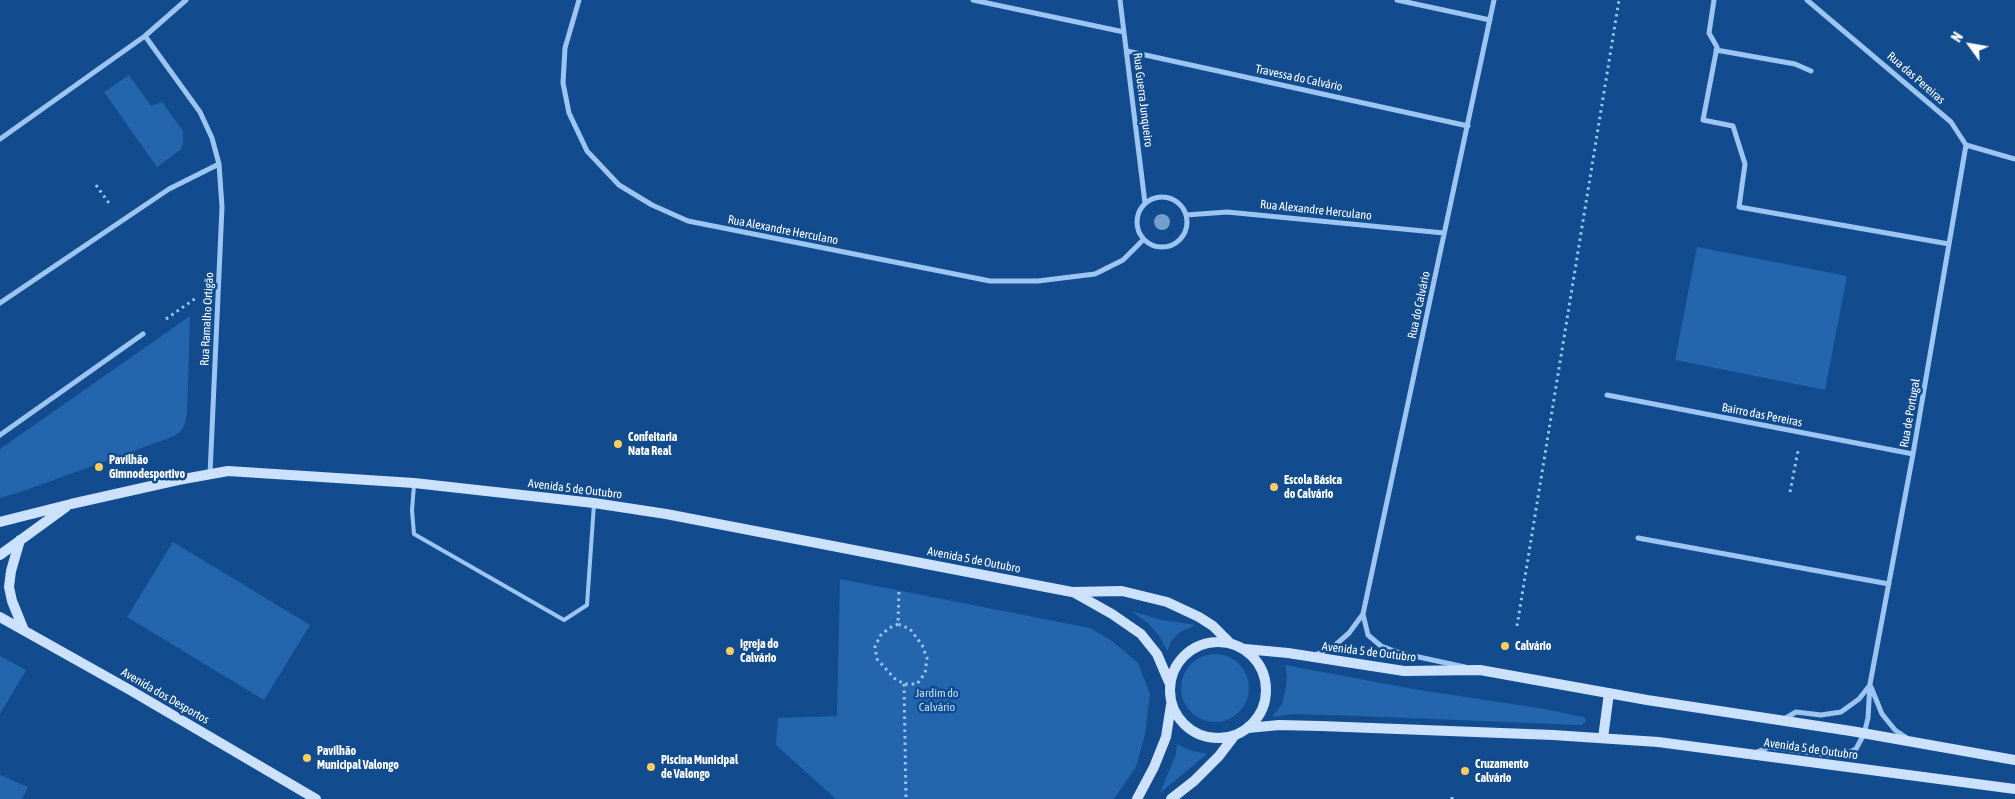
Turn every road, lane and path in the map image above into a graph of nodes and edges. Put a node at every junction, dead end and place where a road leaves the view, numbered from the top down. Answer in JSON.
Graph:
{"nodes":[{"id":1,"x":186,"y":0,"type":"edge"},
{"id":2,"x":579,"y":0,"type":"edge"},
{"id":3,"x":973,"y":0,"type":"edge"},
{"id":4,"x":1120,"y":0,"type":"edge"},
{"id":5,"x":1397,"y":0,"type":"edge"},
{"id":6,"x":1494,"y":0,"type":"edge"},
{"id":7,"x":1619,"y":0,"type":"edge"},
{"id":8,"x":1714,"y":0,"type":"edge"},
{"id":9,"x":1807,"y":0,"type":"edge"},
{"id":10,"x":1490,"y":20,"type":"junction"},
{"id":11,"x":1124,"y":32,"type":"junction"},
{"id":12,"x":145,"y":36,"type":"junction"},
{"id":13,"x":1716,"y":50,"type":"junction"},
{"id":14,"x":1127,"y":51,"type":"junction"},
{"id":15,"x":1811,"y":71,"type":"dead end"},
{"id":16,"x":1468,"y":126,"type":"junction"},
{"id":17,"x":0,"y":139,"type":"edge"},
{"id":18,"x":1966,"y":145,"type":"junction"},
{"id":19,"x":2015,"y":159,"type":"edge"},
{"id":20,"x":219,"y":164,"type":"junction"},
{"id":21,"x":96,"y":185,"type":"dead end"},
{"id":22,"x":1145,"y":203,"type":"junction"},
{"id":23,"x":111,"y":206,"type":"dead end"},
{"id":24,"x":1186,"y":215,"type":"junction"},
{"id":25,"x":1444,"y":233,"type":"junction"},
{"id":26,"x":1143,"y":240,"type":"junction"},
{"id":27,"x":1949,"y":244,"type":"junction"},
{"id":28,"x":196,"y":298,"type":"dead end"},
{"id":29,"x":0,"y":303,"type":"edge"},
{"id":30,"x":166,"y":318,"type":"dead end"},
{"id":31,"x":143,"y":334,"type":"dead end"},
{"id":32,"x":1607,"y":395,"type":"dead end"},
{"id":33,"x":0,"y":435,"type":"edge"},
{"id":34,"x":1799,"y":450,"type":"dead end"},
{"id":35,"x":1913,"y":454,"type":"junction"},
{"id":36,"x":210,"y":475,"type":"junction"},
{"id":37,"x":414,"y":483,"type":"junction"},
{"id":38,"x":1790,"y":492,"type":"dead end"},
{"id":39,"x":594,"y":503,"type":"junction"},
{"id":40,"x":71,"y":504,"type":"junction"},
{"id":41,"x":0,"y":522,"type":"edge"},
{"id":42,"x":1638,"y":538,"type":"dead end"},
{"id":43,"x":20,"y":540,"type":"junction"},
{"id":44,"x":0,"y":555,"type":"edge"},
{"id":45,"x":1889,"y":584,"type":"junction"},
{"id":46,"x":899,"y":589,"type":"dead end"},
{"id":47,"x":1072,"y":592,"type":"junction"},
{"id":48,"x":1363,"y":614,"type":"junction"},
{"id":49,"x":0,"y":617,"type":"edge"},
{"id":50,"x":898,"y":624,"type":"junction"},
{"id":51,"x":1517,"y":626,"type":"dead end"},
{"id":52,"x":23,"y":628,"type":"junction"},
{"id":53,"x":1230,"y":643,"type":"junction"},
{"id":54,"x":1245,"y":649,"type":"junction"},
{"id":55,"x":1312,"y":657,"type":"junction"},
{"id":56,"x":1480,"y":670,"type":"junction"},
{"id":57,"x":1170,"y":682,"type":"junction"},
{"id":58,"x":904,"y":684,"type":"junction"},
{"id":59,"x":1870,"y":684,"type":"junction"},
{"id":60,"x":1609,"y":693,"type":"junction"},
{"id":61,"x":1172,"y":704,"type":"junction"},
{"id":62,"x":1781,"y":721,"type":"junction"},
{"id":63,"x":1248,"y":728,"type":"junction"},
{"id":64,"x":1864,"y":734,"type":"junction"},
{"id":65,"x":1236,"y":735,"type":"junction"},
{"id":66,"x":1603,"y":738,"type":"junction"},
{"id":67,"x":1911,"y":742,"type":"junction"},
{"id":68,"x":1753,"y":754,"type":"junction"},
{"id":69,"x":2015,"y":760,"type":"edge"},
{"id":70,"x":2015,"y":789,"type":"edge"},
{"id":71,"x":316,"y":799,"type":"edge"},
{"id":72,"x":906,"y":799,"type":"edge"},
{"id":73,"x":1137,"y":799,"type":"edge"},
{"id":74,"x":1171,"y":799,"type":"edge"}],
"edges":[{"from":1,"to":12,"type":"street"},
{"from":2,"to":26,"type":"street","name":"Rua Alexandre Herculano"},
{"from":3,"to":11,"type":"street"},
{"from":4,"to":11,"type":"street","name":"Rua Guerra Junqueiro"},
{"from":5,"to":10,"type":"street"},
{"from":6,"to":10,"type":"street","name":"Rua do Calvário"},
{"from":7,"to":51,"type":"path"},
{"from":8,"to":13,"type":"street"},
{"from":9,"to":18,"type":"street","name":"Rua das Pereiras"},
{"from":10,"to":16,"type":"street","name":"Rua do Calvário"},
{"from":11,"to":14,"type":"street","name":"Rua Guerra Junqueiro"},
{"from":12,"to":17,"type":"street"},
{"from":12,"to":20,"type":"street","name":"Rua Ramalho Ortigão"},
{"from":13,"to":15,"type":"street"},
{"from":13,"to":27,"type":"street"},
{"from":14,"to":16,"type":"street","name":"Travessa do Calvário"},
{"from":14,"to":22,"type":"street","name":"Rua Guerra Junqueiro"},
{"from":16,"to":25,"type":"street","name":"Rua do Calvário"},
{"from":18,"to":19,"type":"street"},
{"from":18,"to":27,"type":"street","name":"Rua de Portugal"},
{"from":20,"to":29,"type":"street"},
{"from":20,"to":36,"type":"street","name":"Rua Ramalho Ortigão"},
{"from":21,"to":23,"type":"path"},
{"from":22,"to":24,"type":"street"},
{"from":22,"to":26,"type":"street"},
{"from":24,"to":25,"type":"street","name":"Rua Alexandre Herculano"},
{"from":24,"to":26,"type":"street"},
{"from":25,"to":48,"type":"street","name":"Rua do Calvário"},
{"from":27,"to":35,"type":"street","name":"Rua de Portugal"},
{"from":28,"to":30,"type":"path"},
{"from":31,"to":33,"type":"street"},
{"from":32,"to":35,"type":"street","name":"Bairro das Pereiras"},
{"from":34,"to":38,"type":"path"},
{"from":35,"to":45,"type":"street","name":"Rua de Portugal"},
{"from":36,"to":37,"type":"main road","name":"Avenida 5 de Outubro"},
{"from":36,"to":40,"type":"main road","name":"Avenida 5 de Outubro"},
{"from":37,"to":39,"type":"main road","name":"Avenida 5 de Outubro"},
{"from":37,"to":39,"type":"lane"},
{"from":39,"to":47,"type":"main road","name":"Avenida 5 de Outubro"},
{"from":40,"to":41,"type":"main road","name":"Avenida 5 de Outubro"},
{"from":40,"to":43,"type":"main road","name":"Avenida 5 de Outubro"},
{"from":42,"to":45,"type":"street"},
{"from":43,"to":44,"type":"main road","name":"Avenida 5 de Outubro"},
{"from":43,"to":52,"type":"main road"},
{"from":45,"to":59,"type":"street","name":"Rua de Portugal"},
{"from":46,"to":50,"type":"path"},
{"from":47,"to":53,"type":"main road","name":"Avenida 5 de Outubro"},
{"from":47,"to":57,"type":"main road","name":"Avenida 5 de Outubro"},
{"from":48,"to":55,"type":"street","name":"Rua do Calvário"},
{"from":48,"to":56,"type":"street"},
{"from":49,"to":52,"type":"main road","name":"Avenida dos Desportos"},
{"from":50,"to":58,"type":"path"},
{"from":50,"to":58,"type":"path"},
{"from":52,"to":71,"type":"main road","name":"Avenida dos Desportos"},
{"from":53,"to":54,"type":"main road"},
{"from":53,"to":57,"type":"main road"},
{"from":54,"to":55,"type":"main road","name":"Avenida 5 de Outubro"},
{"from":54,"to":63,"type":"main road"},
{"from":55,"to":56,"type":"main road","name":"Avenida 5 de Outubro"},
{"from":56,"to":60,"type":"main road","name":"Avenida 5 de Outubro"},
{"from":57,"to":61,"type":"main road"},
{"from":58,"to":72,"type":"path"},
{"from":59,"to":62,"type":"street"},
{"from":59,"to":64,"type":"street","name":"Rua de Portugal"},
{"from":59,"to":67,"type":"street"},
{"from":60,"to":62,"type":"main road","name":"Avenida 5 de Outubro"},
{"from":60,"to":66,"type":"main road"},
{"from":61,"to":65,"type":"main road"},
{"from":61,"to":73,"type":"main road"},
{"from":62,"to":64,"type":"main road","name":"Avenida 5 de Outubro"},
{"from":63,"to":65,"type":"main road"},
{"from":63,"to":66,"type":"main road","name":"Avenida 5 de Outubro"},
{"from":64,"to":67,"type":"main road","name":"Avenida 5 de Outubro"},
{"from":64,"to":68,"type":"street","name":"Rua de Portugal"},
{"from":65,"to":74,"type":"main road"},
{"from":66,"to":68,"type":"main road","name":"Avenida 5 de Outubro"},
{"from":67,"to":69,"type":"main road","name":"Avenida 5 de Outubro"},
{"from":68,"to":70,"type":"main road","name":"Avenida 5 de Outubro"}]}
